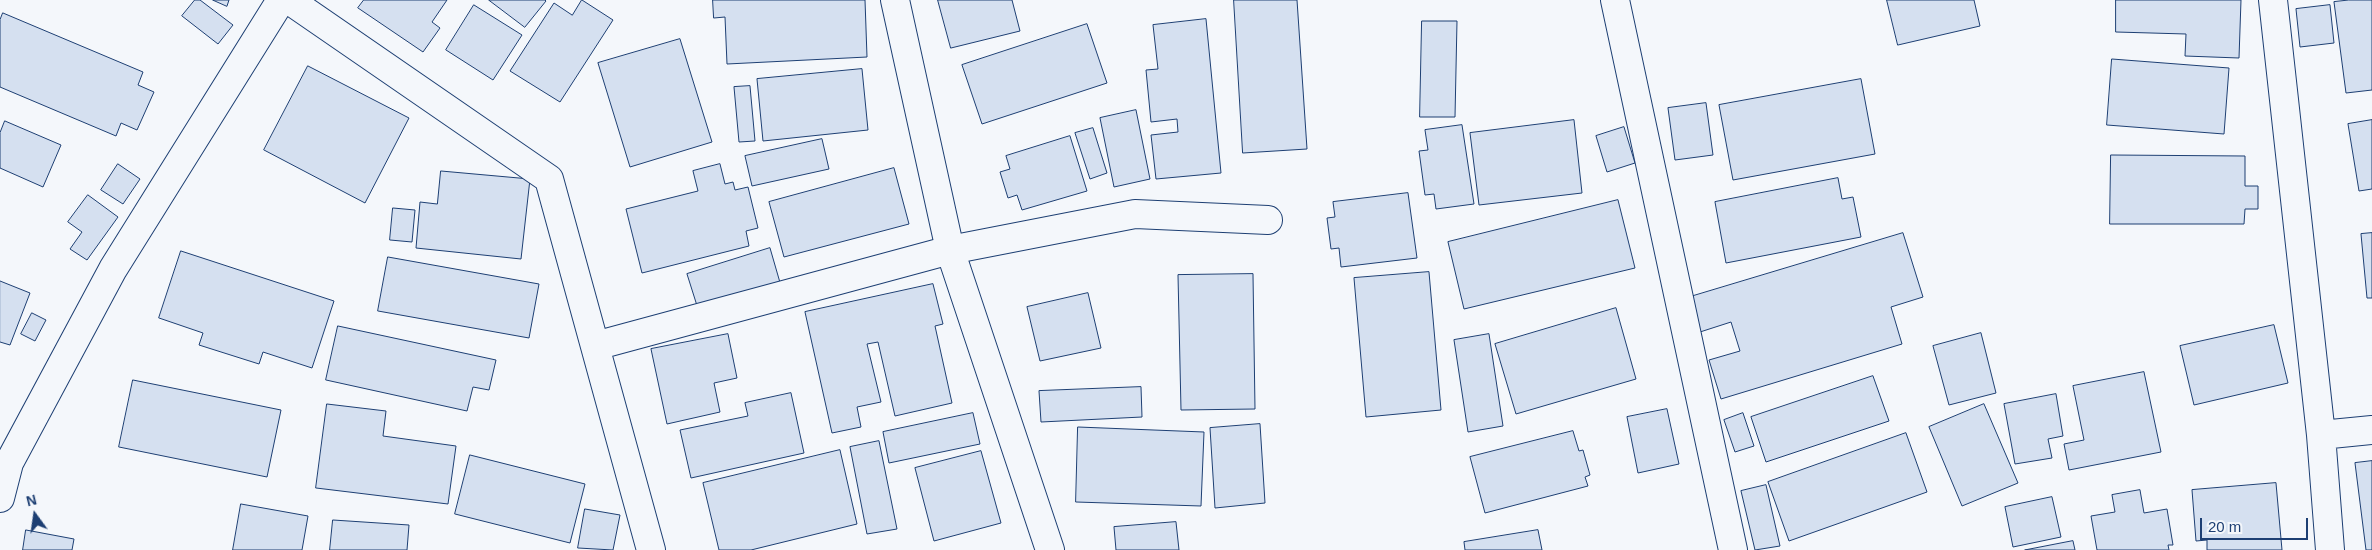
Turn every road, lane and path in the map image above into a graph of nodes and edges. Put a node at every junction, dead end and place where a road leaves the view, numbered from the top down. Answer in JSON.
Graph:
{"nodes":[{"id":1,"x":281,"y":0,"type":"edge"},
{"id":2,"x":289,"y":0,"type":"edge"},
{"id":3,"x":895,"y":0,"type":"edge"},
{"id":4,"x":1615,"y":0,"type":"edge"},
{"id":5,"x":2273,"y":0,"type":"edge"},
{"id":6,"x":1268,"y":220,"type":"dead end"},
{"id":7,"x":950,"y":250,"type":"junction"},
{"id":8,"x":595,"y":346,"type":"junction"},
{"id":9,"x":2372,"y":430,"type":"edge"},
{"id":10,"x":2321,"y":435,"type":"junction"},
{"id":11,"x":0,"y":498,"type":"edge"},
{"id":12,"x":651,"y":550,"type":"edge"},
{"id":13,"x":1050,"y":550,"type":"edge"},
{"id":14,"x":1733,"y":550,"type":"edge"},
{"id":15,"x":2330,"y":550,"type":"edge"}],
"edges":[{"from":1,"to":11,"type":"street"},
{"from":2,"to":8,"type":"street"},
{"from":3,"to":7,"type":"street"},
{"from":4,"to":14,"type":"street"},
{"from":5,"to":10,"type":"street"},
{"from":6,"to":7,"type":"street"},
{"from":7,"to":8,"type":"street"},
{"from":7,"to":13,"type":"street"},
{"from":8,"to":12,"type":"street"},
{"from":9,"to":10,"type":"street"},
{"from":10,"to":15,"type":"street"}]}
